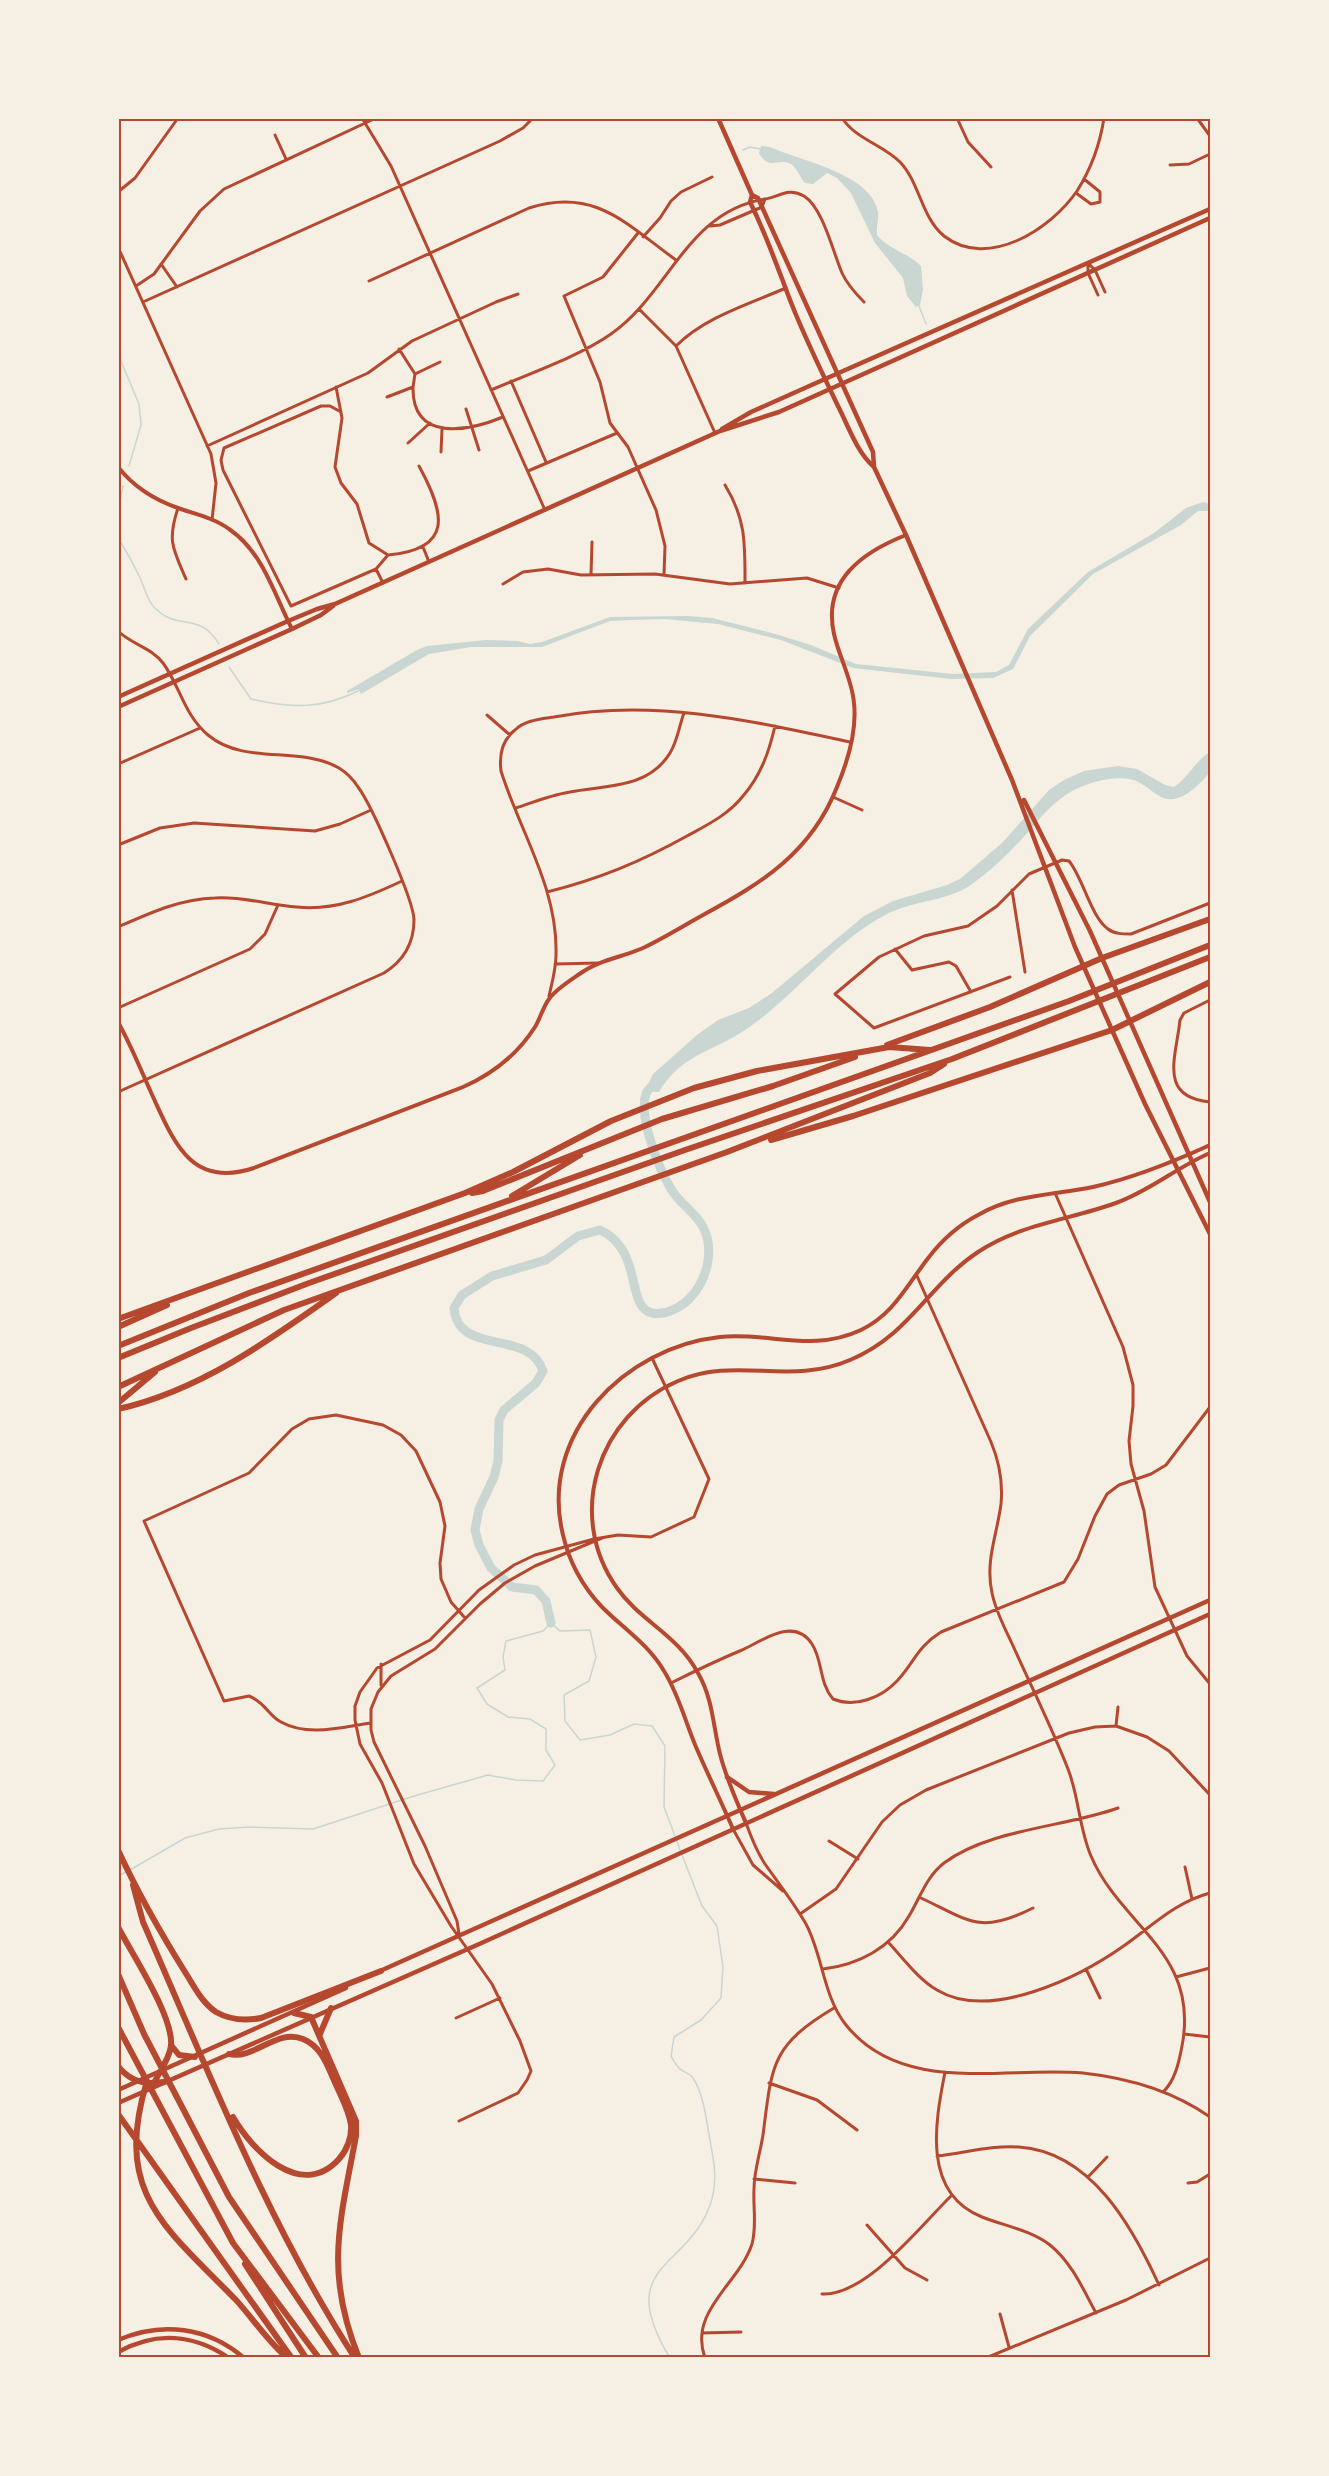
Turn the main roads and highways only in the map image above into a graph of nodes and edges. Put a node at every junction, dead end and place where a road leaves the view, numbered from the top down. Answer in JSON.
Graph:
{"nodes":[{"id":1,"x":718,"y":118,"type":"edge"},
{"id":2,"x":752,"y":195,"type":"junction"},
{"id":3,"x":1210,"y":208,"type":"edge"},
{"id":4,"x":1210,"y":218,"type":"edge"},
{"id":5,"x":836,"y":374,"type":"junction"},
{"id":6,"x":825,"y":379,"type":"junction"},
{"id":7,"x":841,"y":385,"type":"junction"},
{"id":8,"x":830,"y":389,"type":"junction"},
{"id":9,"x":739,"y":418,"type":"junction"},
{"id":10,"x":750,"y":422,"type":"junction"},
{"id":11,"x":717,"y":432,"type":"junction"},
{"id":12,"x":874,"y":467,"type":"junction"},
{"id":13,"x":336,"y":604,"type":"junction"},
{"id":14,"x":118,"y":697,"type":"edge"},
{"id":15,"x":118,"y":707,"type":"edge"},
{"id":16,"x":1012,"y":780,"type":"junction"},
{"id":17,"x":1210,"y":920,"type":"edge"},
{"id":18,"x":1210,"y":945,"type":"edge"},
{"id":19,"x":1210,"y":957,"type":"edge"},
{"id":20,"x":1102,"y":958,"type":"junction"},
{"id":21,"x":1084,"y":966,"type":"junction"},
{"id":22,"x":1210,"y":982,"type":"edge"},
{"id":23,"x":1131,"y":1022,"type":"junction"},
{"id":24,"x":1112,"y":1030,"type":"junction"},
{"id":25,"x":933,"y":1050,"type":"junction"},
{"id":26,"x":952,"y":1059,"type":"junction"},
{"id":27,"x":604,"y":1143,"type":"junction"},
{"id":28,"x":727,"y":1152,"type":"junction"},
{"id":29,"x":465,"y":1193,"type":"junction"},
{"id":30,"x":1210,"y":1202,"type":"edge"},
{"id":31,"x":498,"y":1204,"type":"junction"},
{"id":32,"x":1210,"y":1234,"type":"edge"},
{"id":33,"x":343,"y":1288,"type":"junction"},
{"id":34,"x":177,"y":1298,"type":"junction"},
{"id":35,"x":118,"y":1318,"type":"edge"},
{"id":36,"x":118,"y":1327,"type":"edge"},
{"id":37,"x":118,"y":1346,"type":"edge"},
{"id":38,"x":118,"y":1358,"type":"edge"},
{"id":39,"x":162,"y":1366,"type":"junction"},
{"id":40,"x":118,"y":1387,"type":"edge"},
{"id":41,"x":118,"y":1403,"type":"edge"},
{"id":42,"x":118,"y":1409,"type":"edge"},
{"id":43,"x":1210,"y":1600,"type":"edge"},
{"id":44,"x":1210,"y":1614,"type":"edge"},
{"id":45,"x":727,"y":1777,"type":"road end"},
{"id":46,"x":777,"y":1794,"type":"junction"},
{"id":47,"x":120,"y":1852,"type":"edge"},
{"id":48,"x":134,"y":1885,"type":"junction"},
{"id":49,"x":118,"y":1927,"type":"edge"},
{"id":50,"x":381,"y":1971,"type":"junction"},
{"id":51,"x":118,"y":1974,"type":"edge"},
{"id":52,"x":331,"y":2008,"type":"junction"},
{"id":53,"x":294,"y":2013,"type":"junction"},
{"id":54,"x":311,"y":2018,"type":"junction"},
{"id":55,"x":118,"y":2027,"type":"edge"},
{"id":56,"x":320,"y":2034,"type":"junction"},
{"id":57,"x":171,"y":2045,"type":"junction"},
{"id":58,"x":229,"y":2054,"type":"junction"},
{"id":59,"x":195,"y":2057,"type":"junction"},
{"id":60,"x":118,"y":2066,"type":"edge"},
{"id":61,"x":159,"y":2073,"type":"junction"},
{"id":62,"x":168,"y":2081,"type":"joint"},
{"id":63,"x":139,"y":2082,"type":"junction"},
{"id":64,"x":149,"y":2085,"type":"junction"},
{"id":65,"x":118,"y":2090,"type":"edge"},
{"id":66,"x":219,"y":2095,"type":"junction"},
{"id":67,"x":118,"y":2103,"type":"edge"},
{"id":68,"x":118,"y":2114,"type":"edge"},
{"id":69,"x":137,"y":2119,"type":"junction"},
{"id":70,"x":233,"y":2243,"type":"junction"},
{"id":71,"x":189,"y":2331,"type":"junction"},
{"id":72,"x":188,"y":2339,"type":"junction"},
{"id":73,"x":118,"y":2340,"type":"edge"},
{"id":74,"x":118,"y":2352,"type":"edge"},
{"id":75,"x":229,"y":2358,"type":"edge"},
{"id":76,"x":244,"y":2358,"type":"edge"},
{"id":77,"x":289,"y":2358,"type":"edge"},
{"id":78,"x":306,"y":2358,"type":"edge"},
{"id":79,"x":319,"y":2358,"type":"edge"},
{"id":80,"x":338,"y":2358,"type":"edge"},
{"id":81,"x":357,"y":2358,"type":"edge"}],
"edges":[{"from":1,"to":2,"type":"main road"},
{"from":2,"to":5,"type":"main road"},
{"from":2,"to":6,"type":"main road"},
{"from":3,"to":5,"type":"main road"},
{"from":4,"to":7,"type":"main road"},
{"from":5,"to":6,"type":"main road"},
{"from":5,"to":7,"type":"main road"},
{"from":6,"to":8,"type":"main road"},
{"from":6,"to":9,"type":"main road"},
{"from":7,"to":8,"type":"main road"},
{"from":7,"to":12,"type":"main road"},
{"from":8,"to":10,"type":"main road"},
{"from":8,"to":12,"type":"main road"},
{"from":9,"to":10,"type":"main road"},
{"from":9,"to":11,"type":"main road"},
{"from":10,"to":11,"type":"main road"},
{"from":11,"to":13,"type":"main road"},
{"from":12,"to":16,"type":"main road"},
{"from":13,"to":14,"type":"main road"},
{"from":13,"to":15,"type":"main road"},
{"from":16,"to":20,"type":"main road"},
{"from":16,"to":21,"type":"main road"},
{"from":17,"to":20,"type":"highway"},
{"from":18,"to":25,"type":"highway"},
{"from":19,"to":26,"type":"highway"},
{"from":20,"to":21,"type":"highway"},
{"from":20,"to":23,"type":"main road"},
{"from":21,"to":24,"type":"main road"},
{"from":21,"to":27,"type":"highway"},
{"from":22,"to":23,"type":"highway"},
{"from":23,"to":24,"type":"highway"},
{"from":23,"to":30,"type":"main road"},
{"from":24,"to":28,"type":"highway"},
{"from":24,"to":32,"type":"main road"},
{"from":25,"to":29,"type":"highway"},
{"from":25,"to":31,"type":"highway"},
{"from":26,"to":28,"type":"highway"},
{"from":26,"to":38,"type":"highway"},
{"from":27,"to":29,"type":"highway"},
{"from":27,"to":31,"type":"highway"},
{"from":28,"to":33,"type":"highway"},
{"from":29,"to":34,"type":"highway"},
{"from":31,"to":37,"type":"highway"},
{"from":33,"to":39,"type":"highway"},
{"from":33,"to":42,"type":"highway"},
{"from":34,"to":35,"type":"highway"},
{"from":34,"to":36,"type":"highway"},
{"from":39,"to":40,"type":"highway"},
{"from":39,"to":41,"type":"highway"},
{"from":43,"to":46,"type":"main road"},
{"from":44,"to":52,"type":"main road"},
{"from":45,"to":46,"type":"main road"},
{"from":46,"to":50,"type":"main road"},
{"from":47,"to":48,"type":"highway"},
{"from":48,"to":50,"type":"highway"},
{"from":48,"to":66,"type":"highway"},
{"from":49,"to":57,"type":"highway"},
{"from":50,"to":53,"type":"main road"},
{"from":51,"to":80,"type":"highway"},
{"from":52,"to":54,"type":"main road"},
{"from":52,"to":56,"type":"highway"},
{"from":53,"to":54,"type":"highway"},
{"from":53,"to":59,"type":"main road"},
{"from":54,"to":56,"type":"highway"},
{"from":54,"to":58,"type":"main road"},
{"from":55,"to":70,"type":"highway"},
{"from":56,"to":81,"type":"highway"},
{"from":57,"to":59,"type":"highway"},
{"from":57,"to":61,"type":"highway"},
{"from":58,"to":62,"type":"main road"},
{"from":58,"to":66,"type":"highway"},
{"from":59,"to":61,"type":"main road"},
{"from":60,"to":63,"type":"highway"},
{"from":61,"to":64,"type":"highway"},
{"from":62,"to":64,"type":"highway"},
{"from":63,"to":64,"type":"highway"},
{"from":63,"to":65,"type":"main road"},
{"from":64,"to":67,"type":"main road"},
{"from":64,"to":69,"type":"highway"},
{"from":66,"to":81,"type":"highway"},
{"from":68,"to":69,"type":"highway"},
{"from":68,"to":77,"type":"highway"},
{"from":69,"to":77,"type":"highway"},
{"from":70,"to":78,"type":"highway"},
{"from":70,"to":79,"type":"highway"},
{"from":71,"to":72,"type":"main road"},
{"from":71,"to":73,"type":"main road"},
{"from":71,"to":76,"type":"main road"},
{"from":72,"to":74,"type":"main road"},
{"from":72,"to":75,"type":"main road"}]}
